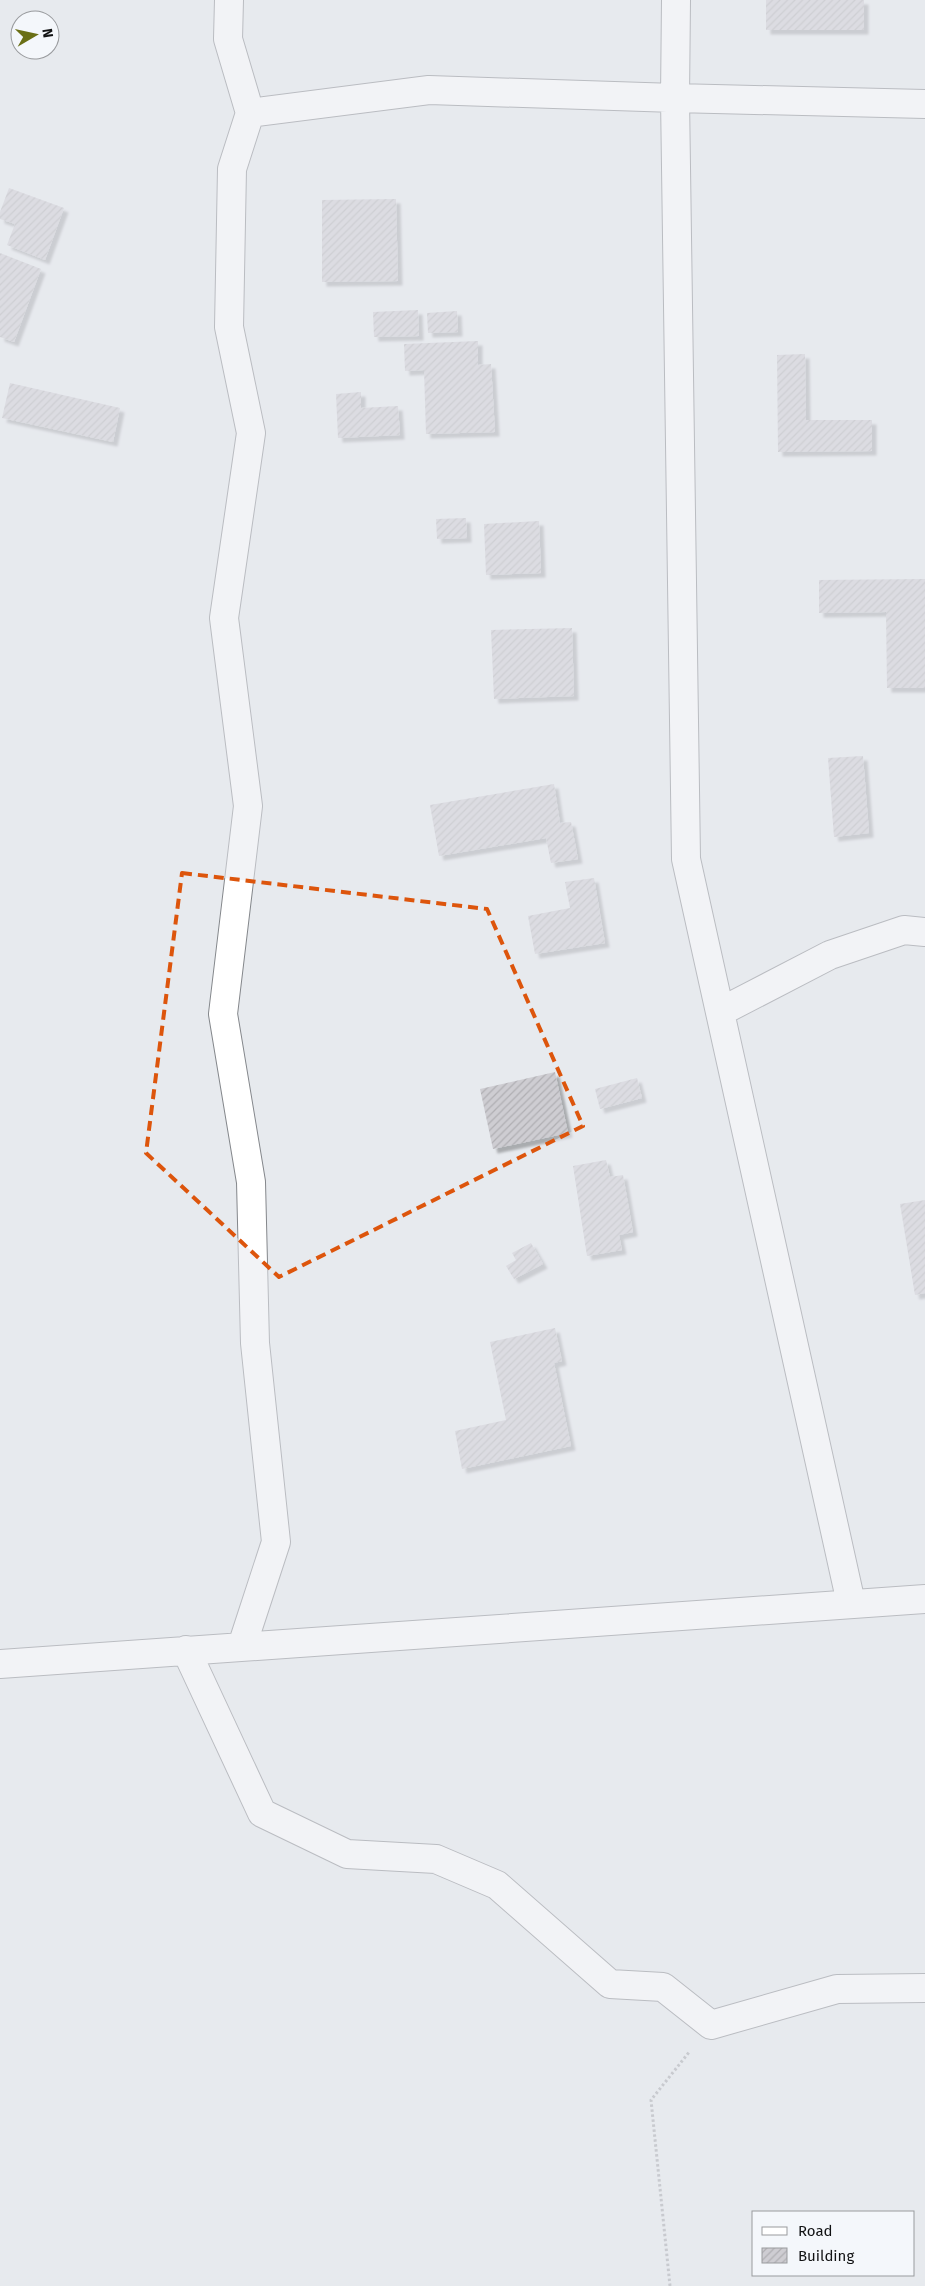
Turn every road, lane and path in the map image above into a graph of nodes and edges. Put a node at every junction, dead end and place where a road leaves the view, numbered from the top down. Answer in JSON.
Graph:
{"nodes":[{"id":1,"x":229,"y":0,"type":"edge"},
{"id":2,"x":676,"y":0,"type":"edge"},
{"id":3,"x":675,"y":98,"type":"junction"},
{"id":4,"x":925,"y":104,"type":"edge"},
{"id":5,"x":250,"y":113,"type":"junction"},
{"id":6,"x":925,"y":932,"type":"edge"},
{"id":7,"x":720,"y":1012,"type":"junction"},
{"id":8,"x":925,"y":1599,"type":"edge"},
{"id":9,"x":851,"y":1603,"type":"junction"},
{"id":10,"x":242,"y":1646,"type":"junction"},
{"id":11,"x":186,"y":1650,"type":"junction"},
{"id":12,"x":0,"y":1664,"type":"edge"},
{"id":13,"x":925,"y":1988,"type":"edge"},
{"id":14,"x":711,"y":2025,"type":"junction"},
{"id":15,"x":670,"y":2286,"type":"edge"}],
"edges":[{"from":1,"to":5,"type":"street"},
{"from":2,"to":3,"type":"street"},
{"from":3,"to":4,"type":"street"},
{"from":3,"to":5,"type":"street"},
{"from":3,"to":7,"type":"street"},
{"from":5,"to":10,"type":"street"},
{"from":6,"to":7,"type":"street"},
{"from":7,"to":9,"type":"street"},
{"from":8,"to":9,"type":"street"},
{"from":9,"to":10,"type":"street"},
{"from":10,"to":11,"type":"street"},
{"from":11,"to":12,"type":"street"},
{"from":11,"to":14,"type":"street"},
{"from":13,"to":14,"type":"street"},
{"from":14,"to":15,"type":"path"}]}
